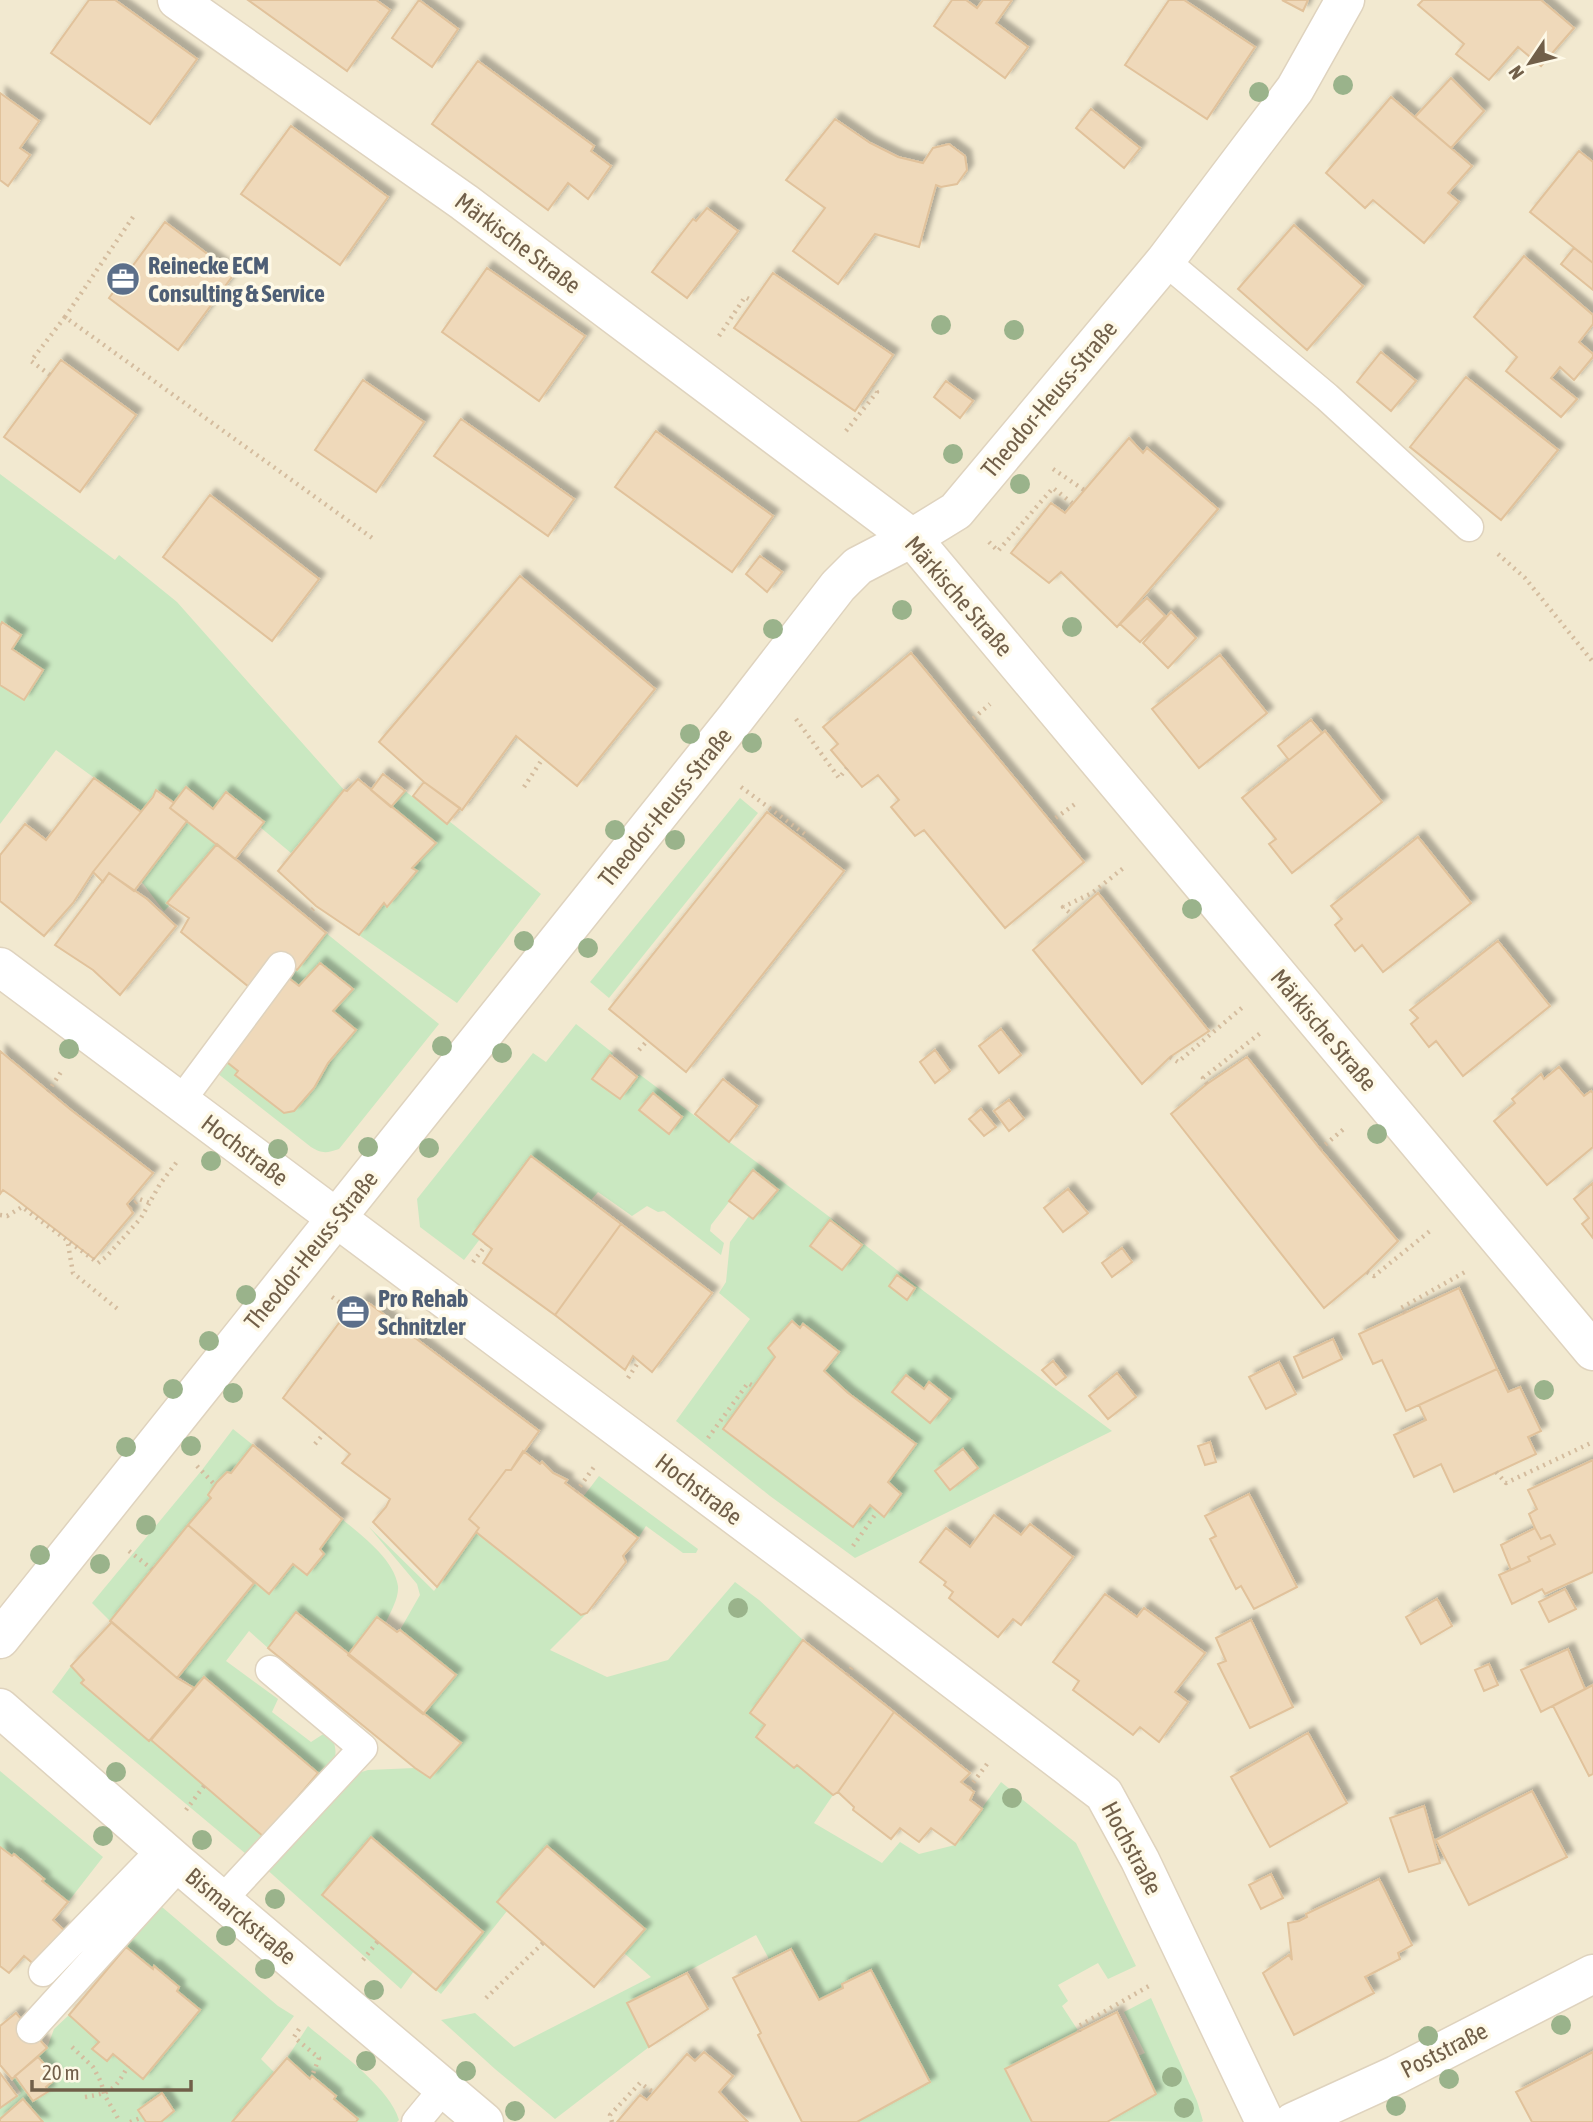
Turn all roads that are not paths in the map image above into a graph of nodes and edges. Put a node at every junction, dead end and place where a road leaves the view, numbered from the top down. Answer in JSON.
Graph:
{"nodes":[{"id":1,"x":177,"y":0,"type":"edge"},
{"id":2,"x":1345,"y":0,"type":"edge"},
{"id":3,"x":1164,"y":261,"type":"junction"},
{"id":4,"x":1469,"y":527,"type":"road end"},
{"id":5,"x":912,"y":538,"type":"junction"},
{"id":6,"x":281,"y":966,"type":"dead end"},
{"id":7,"x":0,"y":967,"type":"edge"},
{"id":8,"x":180,"y":1102,"type":"junction"},
{"id":9,"x":337,"y":1218,"type":"junction"},
{"id":10,"x":1593,"y":1351,"type":"edge"},
{"id":11,"x":0,"y":1639,"type":"edge"},
{"id":12,"x":270,"y":1670,"type":"dead end"},
{"id":13,"x":0,"y":1708,"type":"edge"},
{"id":14,"x":171,"y":1857,"type":"junction"},
{"id":15,"x":222,"y":1900,"type":"junction"},
{"id":16,"x":43,"y":1972,"type":"dead end"},
{"id":17,"x":1593,"y":1975,"type":"edge"},
{"id":18,"x":31,"y":2029,"type":"dead end"},
{"id":19,"x":444,"y":2088,"type":"junction"},
{"id":20,"x":416,"y":2122,"type":"edge"},
{"id":21,"x":484,"y":2122,"type":"edge"},
{"id":22,"x":1265,"y":2122,"type":"edge"},
{"id":23,"x":1293,"y":2122,"type":"edge"}],
"edges":[{"from":1,"to":5,"type":"street","name":"Märkische Straße"},
{"from":2,"to":3,"type":"street","name":"Theodor-Heuss-Straße"},
{"from":3,"to":4,"type":"lane"},
{"from":3,"to":5,"type":"street","name":"Theodor-Heuss-Straße"},
{"from":5,"to":9,"type":"street","name":"Theodor-Heuss-Straße"},
{"from":5,"to":10,"type":"street","name":"Märkische Straße"},
{"from":6,"to":8,"type":"lane"},
{"from":7,"to":8,"type":"street","name":"Hochstraße"},
{"from":8,"to":9,"type":"street","name":"Hochstraße"},
{"from":9,"to":11,"type":"street","name":"Theodor-Heuss-Straße"},
{"from":9,"to":22,"type":"street","name":"Hochstraße"},
{"from":12,"to":15,"type":"lane"},
{"from":13,"to":14,"type":"street","name":"Bismarckstraße"},
{"from":14,"to":15,"type":"street","name":"Bismarckstraße"},
{"from":14,"to":16,"type":"lane"},
{"from":14,"to":18,"type":"lane"},
{"from":15,"to":19,"type":"street","name":"Bismarckstraße"},
{"from":17,"to":23,"type":"street","name":"Poststraße"},
{"from":19,"to":20,"type":"lane"},
{"from":19,"to":21,"type":"street","name":"Bismarckstraße"}]}
